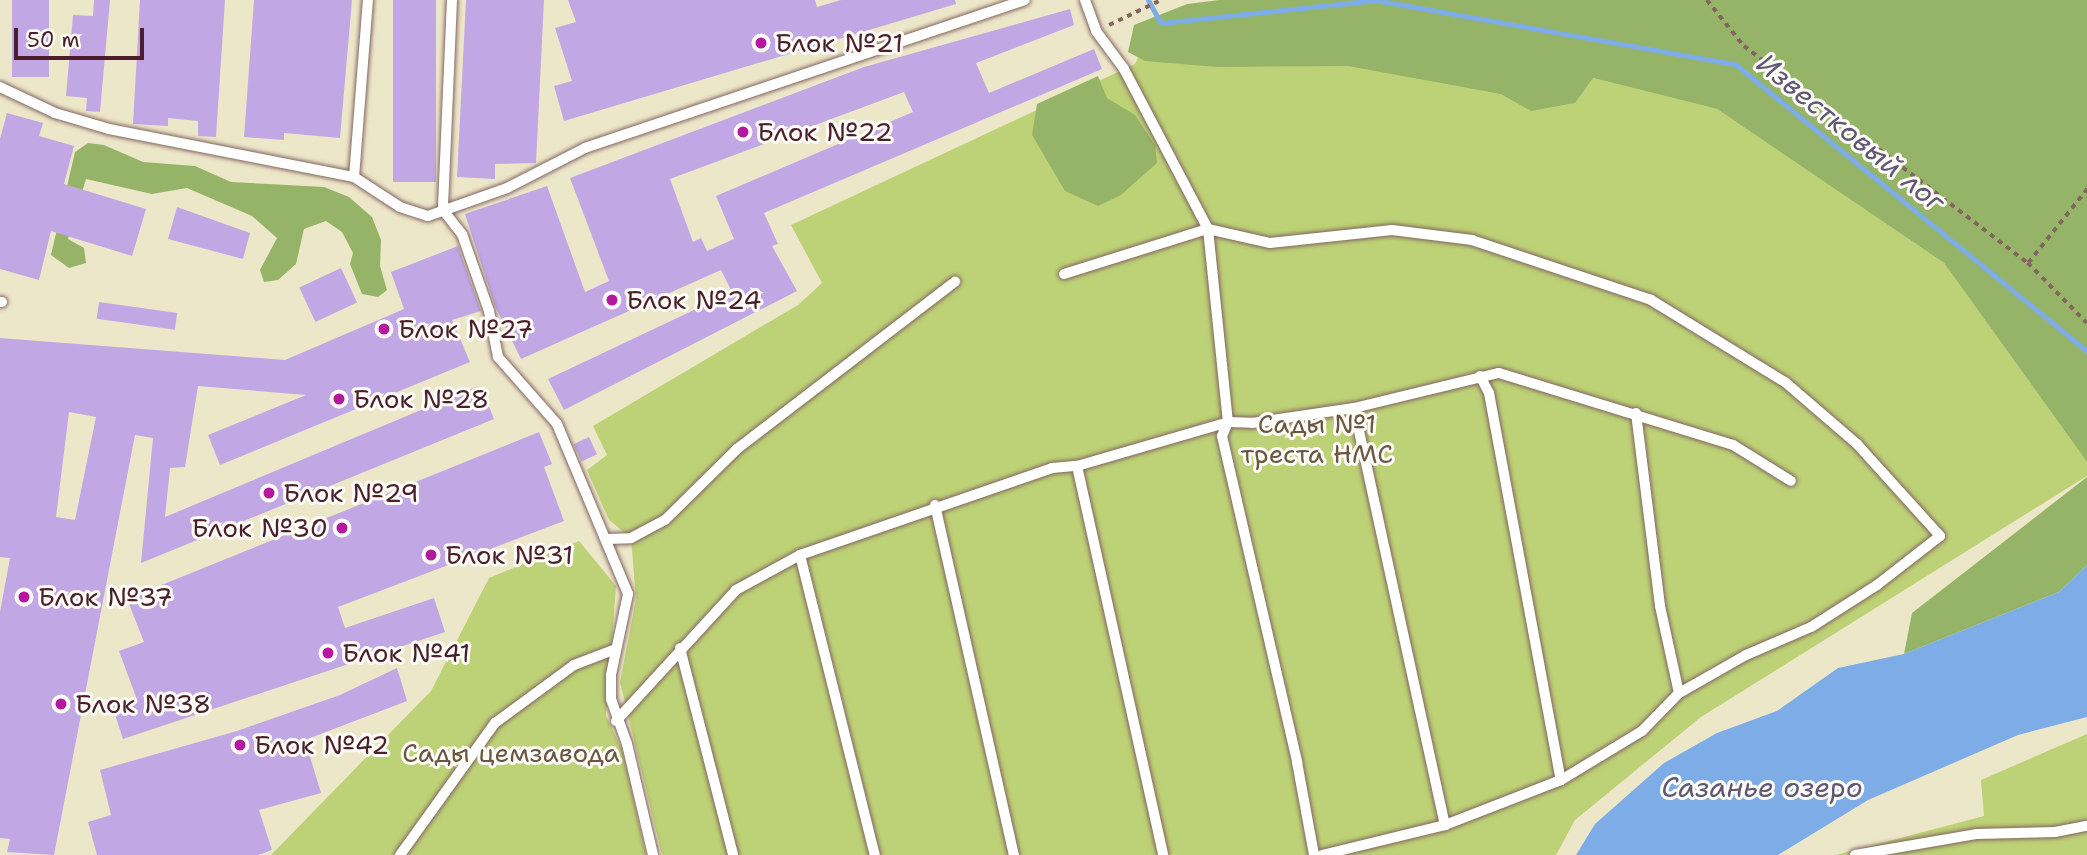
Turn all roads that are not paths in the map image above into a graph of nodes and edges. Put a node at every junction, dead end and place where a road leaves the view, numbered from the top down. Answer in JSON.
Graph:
{"nodes":[{"id":1,"x":368,"y":0,"type":"edge"},
{"id":2,"x":453,"y":0,"type":"edge"},
{"id":3,"x":1025,"y":0,"type":"edge"},
{"id":4,"x":1084,"y":0,"type":"edge"},
{"id":5,"x":0,"y":87,"type":"edge"},
{"id":6,"x":354,"y":177,"type":"junction"},
{"id":7,"x":443,"y":210,"type":"junction"},
{"id":8,"x":1208,"y":229,"type":"junction"},
{"id":9,"x":1064,"y":274,"type":"dead end"},
{"id":10,"x":955,"y":282,"type":"dead end"},
{"id":11,"x":1480,"y":376,"type":"junction"},
{"id":12,"x":1354,"y":408,"type":"junction"},
{"id":13,"x":1636,"y":413,"type":"junction"},
{"id":14,"x":1228,"y":422,"type":"junction"},
{"id":15,"x":1077,"y":466,"type":"junction"},
{"id":16,"x":1791,"y":481,"type":"dead end"},
{"id":17,"x":935,"y":505,"type":"junction"},
{"id":18,"x":607,"y":539,"type":"junction"},
{"id":19,"x":800,"y":555,"type":"junction"},
{"id":20,"x":680,"y":648,"type":"junction"},
{"id":21,"x":616,"y":649,"type":"junction"},
{"id":22,"x":1679,"y":693,"type":"junction"},
{"id":23,"x":616,"y":721,"type":"junction"},
{"id":24,"x":1561,"y":780,"type":"junction"},
{"id":25,"x":1445,"y":825,"type":"junction"},
{"id":26,"x":2087,"y":826,"type":"edge"},
{"id":27,"x":653,"y":853,"type":"edge"},
{"id":28,"x":400,"y":855,"type":"edge"},
{"id":29,"x":639,"y":855,"type":"edge"},
{"id":30,"x":733,"y":855,"type":"edge"},
{"id":31,"x":875,"y":855,"type":"edge"},
{"id":32,"x":1014,"y":855,"type":"edge"},
{"id":33,"x":1163,"y":855,"type":"edge"},
{"id":34,"x":1314,"y":855,"type":"edge"},
{"id":35,"x":1322,"y":855,"type":"edge"},
{"id":36,"x":1855,"y":855,"type":"edge"}],
"edges":[{"from":1,"to":6,"type":"lane"},
{"from":2,"to":7,"type":"lane"},
{"from":3,"to":7,"type":"lane"},
{"from":4,"to":8,"type":"lane"},
{"from":5,"to":6,"type":"lane"},
{"from":6,"to":7,"type":"lane"},
{"from":7,"to":18,"type":"lane"},
{"from":8,"to":9,"type":"lane"},
{"from":8,"to":14,"type":"lane"},
{"from":8,"to":22,"type":"lane"},
{"from":10,"to":18,"type":"lane"},
{"from":11,"to":12,"type":"lane"},
{"from":11,"to":13,"type":"lane"},
{"from":11,"to":24,"type":"lane"},
{"from":12,"to":14,"type":"lane"},
{"from":12,"to":25,"type":"lane"},
{"from":13,"to":16,"type":"lane"},
{"from":13,"to":22,"type":"lane"},
{"from":14,"to":15,"type":"lane"},
{"from":14,"to":34,"type":"lane"},
{"from":15,"to":17,"type":"lane"},
{"from":15,"to":33,"type":"lane"},
{"from":17,"to":19,"type":"lane"},
{"from":17,"to":32,"type":"lane"},
{"from":18,"to":21,"type":"lane"},
{"from":19,"to":20,"type":"lane"},
{"from":19,"to":31,"type":"lane"},
{"from":20,"to":23,"type":"lane"},
{"from":20,"to":30,"type":"lane"},
{"from":21,"to":23,"type":"lane"},
{"from":21,"to":28,"type":"lane"},
{"from":22,"to":24,"type":"lane"},
{"from":23,"to":27,"type":"lane"},
{"from":24,"to":25,"type":"lane"},
{"from":25,"to":35,"type":"lane"},
{"from":26,"to":36,"type":"lane"},
{"from":27,"to":29,"type":"lane"}]}
